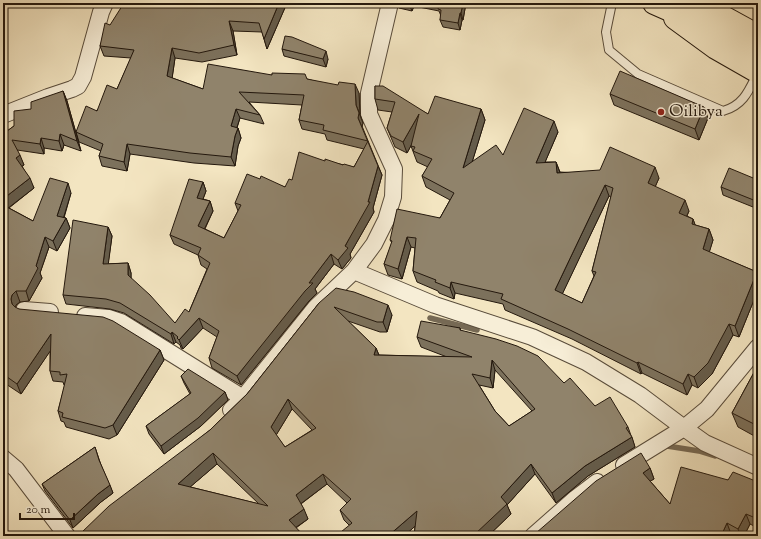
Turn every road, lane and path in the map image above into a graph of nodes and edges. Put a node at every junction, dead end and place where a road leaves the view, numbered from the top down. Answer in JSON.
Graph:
{"nodes":[{"id":1,"x":105,"y":3,"type":"edge"},
{"id":2,"x":390,"y":3,"type":"edge"},
{"id":3,"x":612,"y":3,"type":"edge"},
{"id":4,"x":656,"y":4,"type":"edge"},
{"id":5,"x":708,"y":6,"type":"edge"},
{"id":6,"x":758,"y":36,"type":"edge"},
{"id":7,"x":758,"y":54,"type":"edge"},
{"id":8,"x":758,"y":72,"type":"edge"},
{"id":9,"x":3,"y":115,"type":"edge"},
{"id":10,"x":354,"y":271,"type":"junction"},
{"id":11,"x":24,"y":310,"type":"edge"},
{"id":12,"x":758,"y":347,"type":"edge"},
{"id":13,"x":243,"y":398,"type":"junction"},
{"id":14,"x":222,"y":418,"type":"edge"},
{"id":15,"x":684,"y":428,"type":"junction"},
{"id":16,"x":3,"y":458,"type":"edge"},
{"id":17,"x":758,"y":467,"type":"edge"},
{"id":18,"x":68,"y":536,"type":"edge"},
{"id":19,"x":533,"y":536,"type":"edge"}],
"edges":[{"from":1,"to":9,"type":"street"},
{"from":2,"to":10,"type":"street"},
{"from":3,"to":8,"type":"lane"},
{"from":4,"to":7,"type":"main road"},
{"from":4,"to":8,"type":"main road"},
{"from":5,"to":6,"type":"main road"},
{"from":10,"to":13,"type":"street"},
{"from":10,"to":15,"type":"street"},
{"from":11,"to":13,"type":"street"},
{"from":12,"to":15,"type":"street"},
{"from":13,"to":14,"type":"street"},
{"from":15,"to":17,"type":"street"},
{"from":15,"to":19,"type":"street"},
{"from":16,"to":18,"type":"street"}]}
